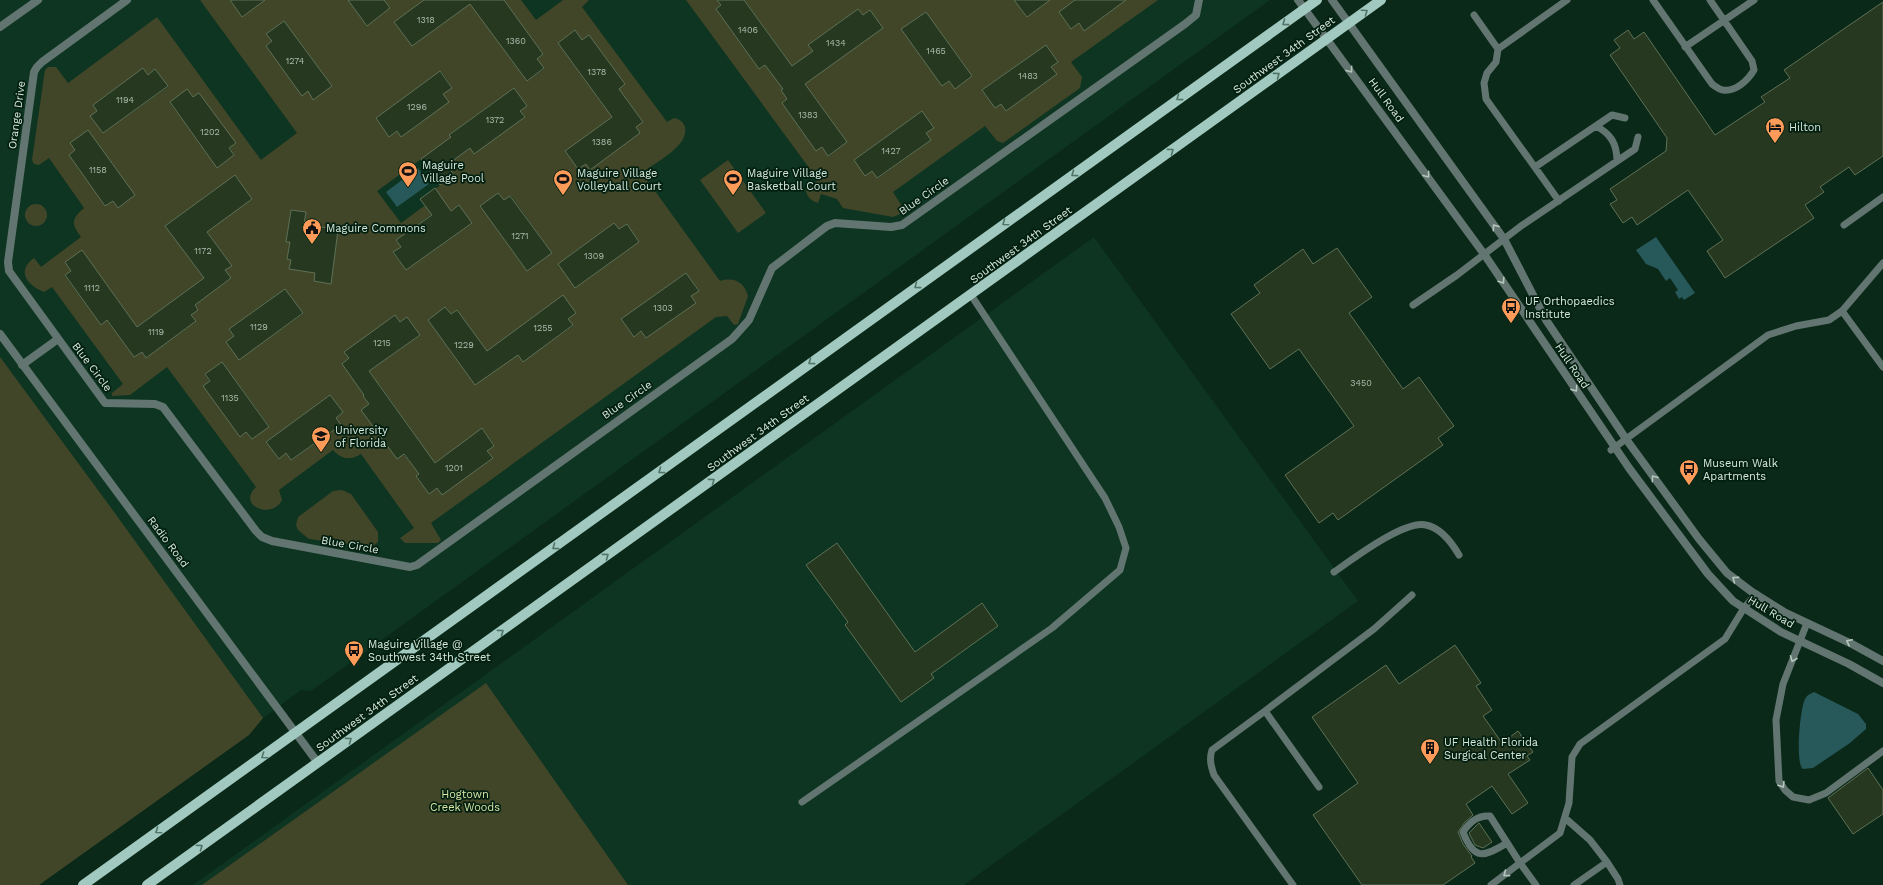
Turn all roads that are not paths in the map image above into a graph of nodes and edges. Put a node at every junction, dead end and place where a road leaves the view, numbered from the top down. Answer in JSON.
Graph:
{"nodes":[{"id":1,"x":38,"y":0,"type":"edge"},
{"id":2,"x":127,"y":0,"type":"edge"},
{"id":3,"x":1199,"y":0,"type":"edge"},
{"id":4,"x":1298,"y":0,"type":"edge"},
{"id":5,"x":1317,"y":0,"type":"edge"},
{"id":6,"x":1332,"y":0,"type":"edge"},
{"id":7,"x":1381,"y":0,"type":"edge"},
{"id":8,"x":1567,"y":0,"type":"edge"},
{"id":9,"x":1653,"y":0,"type":"edge"},
{"id":10,"x":1710,"y":0,"type":"edge"},
{"id":11,"x":1754,"y":0,"type":"edge"},
{"id":12,"x":1304,"y":9,"type":"junction"},
{"id":13,"x":1474,"y":15,"type":"dead end"},
{"id":14,"x":1725,"y":21,"type":"junction"},
{"id":15,"x":1348,"y":23,"type":"junction"},
{"id":16,"x":0,"y":27,"type":"edge"},
{"id":17,"x":1327,"y":39,"type":"junction"},
{"id":18,"x":1685,"y":47,"type":"junction"},
{"id":19,"x":1498,"y":49,"type":"junction"},
{"id":20,"x":1625,"y":118,"type":"dead end"},
{"id":21,"x":1596,"y":126,"type":"junction"},
{"id":22,"x":1638,"y":137,"type":"dead end"},
{"id":23,"x":1617,"y":161,"type":"junction"},
{"id":24,"x":1535,"y":167,"type":"junction"},
{"id":25,"x":1883,"y":198,"type":"edge"},
{"id":26,"x":1559,"y":201,"type":"junction"},
{"id":27,"x":1844,"y":225,"type":"dead end"},
{"id":28,"x":1504,"y":239,"type":"junction"},
{"id":29,"x":1484,"y":254,"type":"junction"},
{"id":30,"x":1883,"y":263,"type":"edge"},
{"id":31,"x":971,"y":295,"type":"junction"},
{"id":32,"x":1413,"y":305,"type":"dead end"},
{"id":33,"x":1842,"y":311,"type":"junction"},
{"id":34,"x":0,"y":334,"type":"edge"},
{"id":35,"x":58,"y":339,"type":"junction"},
{"id":36,"x":22,"y":365,"type":"junction"},
{"id":37,"x":1883,"y":367,"type":"edge"},
{"id":38,"x":1626,"y":439,"type":"junction"},
{"id":39,"x":1613,"y":448,"type":"junction"},
{"id":40,"x":1459,"y":555,"type":"dead end"},
{"id":41,"x":1334,"y":572,"type":"dead end"},
{"id":42,"x":1756,"y":594,"type":"junction"},
{"id":43,"x":1412,"y":595,"type":"dead end"},
{"id":44,"x":1744,"y":608,"type":"junction"},
{"id":45,"x":1807,"y":623,"type":"junction"},
{"id":46,"x":1800,"y":641,"type":"junction"},
{"id":47,"x":1883,"y":661,"type":"edge"},
{"id":48,"x":1883,"y":683,"type":"edge"},
{"id":49,"x":1264,"y":711,"type":"junction"},
{"id":50,"x":296,"y":733,"type":"junction"},
{"id":51,"x":1883,"y":752,"type":"edge"},
{"id":52,"x":318,"y":763,"type":"junction"},
{"id":53,"x":1319,"y":787,"type":"dead end"},
{"id":54,"x":802,"y":802,"type":"dead end"},
{"id":55,"x":1565,"y":818,"type":"junction"},
{"id":56,"x":1507,"y":843,"type":"junction"},
{"id":57,"x":1607,"y":862,"type":"junction"},
{"id":58,"x":1520,"y":863,"type":"junction"},
{"id":59,"x":83,"y":885,"type":"edge"},
{"id":60,"x":147,"y":885,"type":"edge"},
{"id":61,"x":1293,"y":885,"type":"edge"},
{"id":62,"x":1491,"y":885,"type":"edge"},
{"id":63,"x":1536,"y":885,"type":"edge"},
{"id":64,"x":1574,"y":885,"type":"edge"},
{"id":65,"x":1620,"y":885,"type":"edge"}],
"edges":[{"from":1,"to":16,"type":"street"},
{"from":2,"to":35,"type":"street","name":"Orange Drive"},
{"from":3,"to":35,"type":"street","name":"Blue Circle"},
{"from":4,"to":12,"type":"street","name":"Hull Road"},
{"from":5,"to":12,"type":"main road"},
{"from":6,"to":15,"type":"street","name":"Hull Road"},
{"from":15,"to":7,"type":"main road","name":"Southwest 34th Street","one_way":true},
{"from":8,"to":19,"type":"lane"},
{"from":9,"to":18,"type":"lane"},
{"from":10,"to":14,"type":"lane"},
{"from":11,"to":14,"type":"lane"},
{"from":12,"to":17,"type":"street","name":"Hull Road"},
{"from":12,"to":50,"type":"main road","one_way":true},
{"from":13,"to":19,"type":"lane"},
{"from":14,"to":18,"type":"lane"},
{"from":14,"to":18,"type":"lane"},
{"from":15,"to":17,"type":"main road","name":"Southwest 34th Street"},
{"from":28,"to":15,"type":"street","name":"Hull Road","one_way":true},
{"from":17,"to":29,"type":"street","name":"Hull Road","one_way":true},
{"from":31,"to":17,"type":"main road","name":"Southwest 34th Street","one_way":true},
{"from":19,"to":24,"type":"lane"},
{"from":20,"to":21,"type":"lane"},
{"from":21,"to":23,"type":"lane"},
{"from":21,"to":24,"type":"lane"},
{"from":22,"to":23,"type":"lane"},
{"from":23,"to":26,"type":"lane"},
{"from":24,"to":26,"type":"lane"},
{"from":25,"to":27,"type":"lane"},
{"from":26,"to":28,"type":"lane"},
{"from":28,"to":29,"type":"lane"},
{"from":28,"to":38,"type":"street","name":"Hull Road"},
{"from":29,"to":32,"type":"lane"},
{"from":29,"to":39,"type":"street","name":"Hull Road","one_way":true},
{"from":30,"to":33,"type":"lane"},
{"from":52,"to":31,"type":"main road","name":"Southwest 34th Street","one_way":true},
{"from":31,"to":54,"type":"lane"},
{"from":33,"to":37,"type":"lane"},
{"from":33,"to":38,"type":"lane"},
{"from":34,"to":36,"type":"street","name":"Radio Road"},
{"from":35,"to":36,"type":"street"},
{"from":36,"to":50,"type":"street","name":"Radio Road"},
{"from":38,"to":39,"type":"lane"},
{"from":42,"to":38,"type":"street","name":"Hull Road","one_way":true},
{"from":39,"to":44,"type":"street","name":"Hull Road"},
{"from":40,"to":41,"type":"lane"},
{"from":42,"to":44,"type":"lane"},
{"from":42,"to":45,"type":"street","name":"Hull Road"},
{"from":43,"to":49,"type":"lane"},
{"from":44,"to":46,"type":"street","name":"Hull Road"},
{"from":44,"to":55,"type":"lane"},
{"from":45,"to":46,"type":"lane"},
{"from":47,"to":45,"type":"street","name":"Hull Road","one_way":true},
{"from":46,"to":48,"type":"street","name":"Hull Road"},
{"from":46,"to":51,"type":"lane","one_way":true},
{"from":49,"to":53,"type":"lane"},
{"from":49,"to":61,"type":"lane"},
{"from":50,"to":52,"type":"street","name":"Radio Road"},
{"from":50,"to":59,"type":"main road","one_way":true},
{"from":60,"to":52,"type":"main road","name":"Southwest 34th Street","one_way":true},
{"from":55,"to":57,"type":"lane"},
{"from":55,"to":58,"type":"lane"},
{"from":56,"to":56,"type":"lane"},
{"from":56,"to":58,"type":"lane"},
{"from":57,"to":64,"type":"lane"},
{"from":57,"to":65,"type":"lane"},
{"from":58,"to":62,"type":"lane","one_way":true},
{"from":58,"to":63,"type":"lane"}]}
